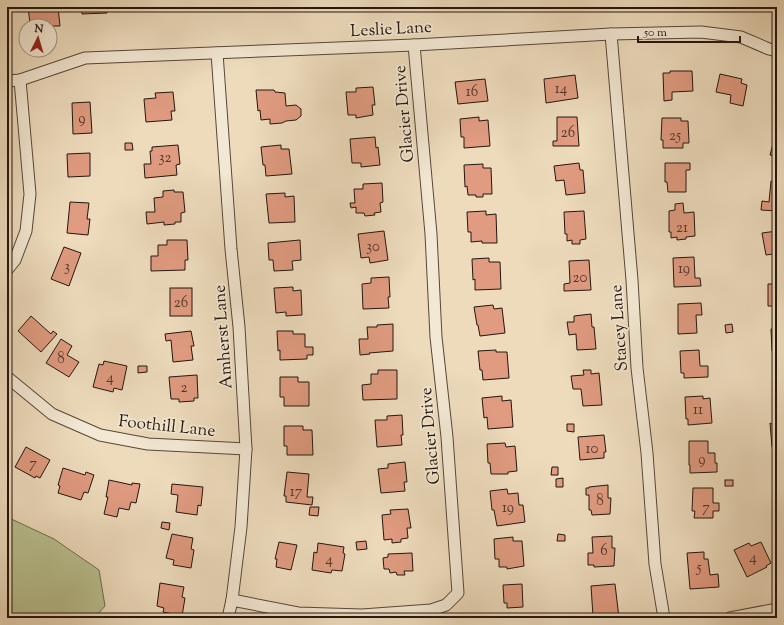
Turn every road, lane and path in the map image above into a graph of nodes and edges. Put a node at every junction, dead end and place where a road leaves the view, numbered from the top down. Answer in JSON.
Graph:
{"nodes":[{"id":1,"x":611,"y":34,"type":"junction"},
{"id":2,"x":414,"y":45,"type":"junction"},
{"id":3,"x":777,"y":51,"type":"edge"},
{"id":4,"x":217,"y":53,"type":"junction"},
{"id":5,"x":20,"y":80,"type":"junction"},
{"id":6,"x":7,"y":81,"type":"edge"},
{"id":7,"x":7,"y":270,"type":"edge"},
{"id":8,"x":7,"y":377,"type":"edge"},
{"id":9,"x":246,"y":448,"type":"junction"},
{"id":10,"x":232,"y":600,"type":"junction"},
{"id":11,"x":777,"y":609,"type":"edge"},
{"id":12,"x":228,"y":618,"type":"edge"},
{"id":13,"x":664,"y":618,"type":"edge"},
{"id":14,"x":730,"y":618,"type":"edge"}],
"edges":[{"from":1,"to":2,"type":"street","name":"Leslie Lane"},
{"from":1,"to":3,"type":"street","name":"Leslie Lane"},
{"from":1,"to":13,"type":"street","name":"Stacey Lane"},
{"from":2,"to":4,"type":"street","name":"Leslie Lane"},
{"from":2,"to":10,"type":"street","name":"Glacier Drive"},
{"from":4,"to":5,"type":"street","name":"Leslie Lane"},
{"from":4,"to":9,"type":"street","name":"Amherst Lane"},
{"from":5,"to":6,"type":"street","name":"Leslie Lane"},
{"from":5,"to":7,"type":"street"},
{"from":8,"to":9,"type":"street","name":"Foothill Lane"},
{"from":9,"to":10,"type":"street","name":"Amherst Lane"},
{"from":10,"to":12,"type":"street","name":"Amherst Lane"},
{"from":11,"to":14,"type":"street"}]}
